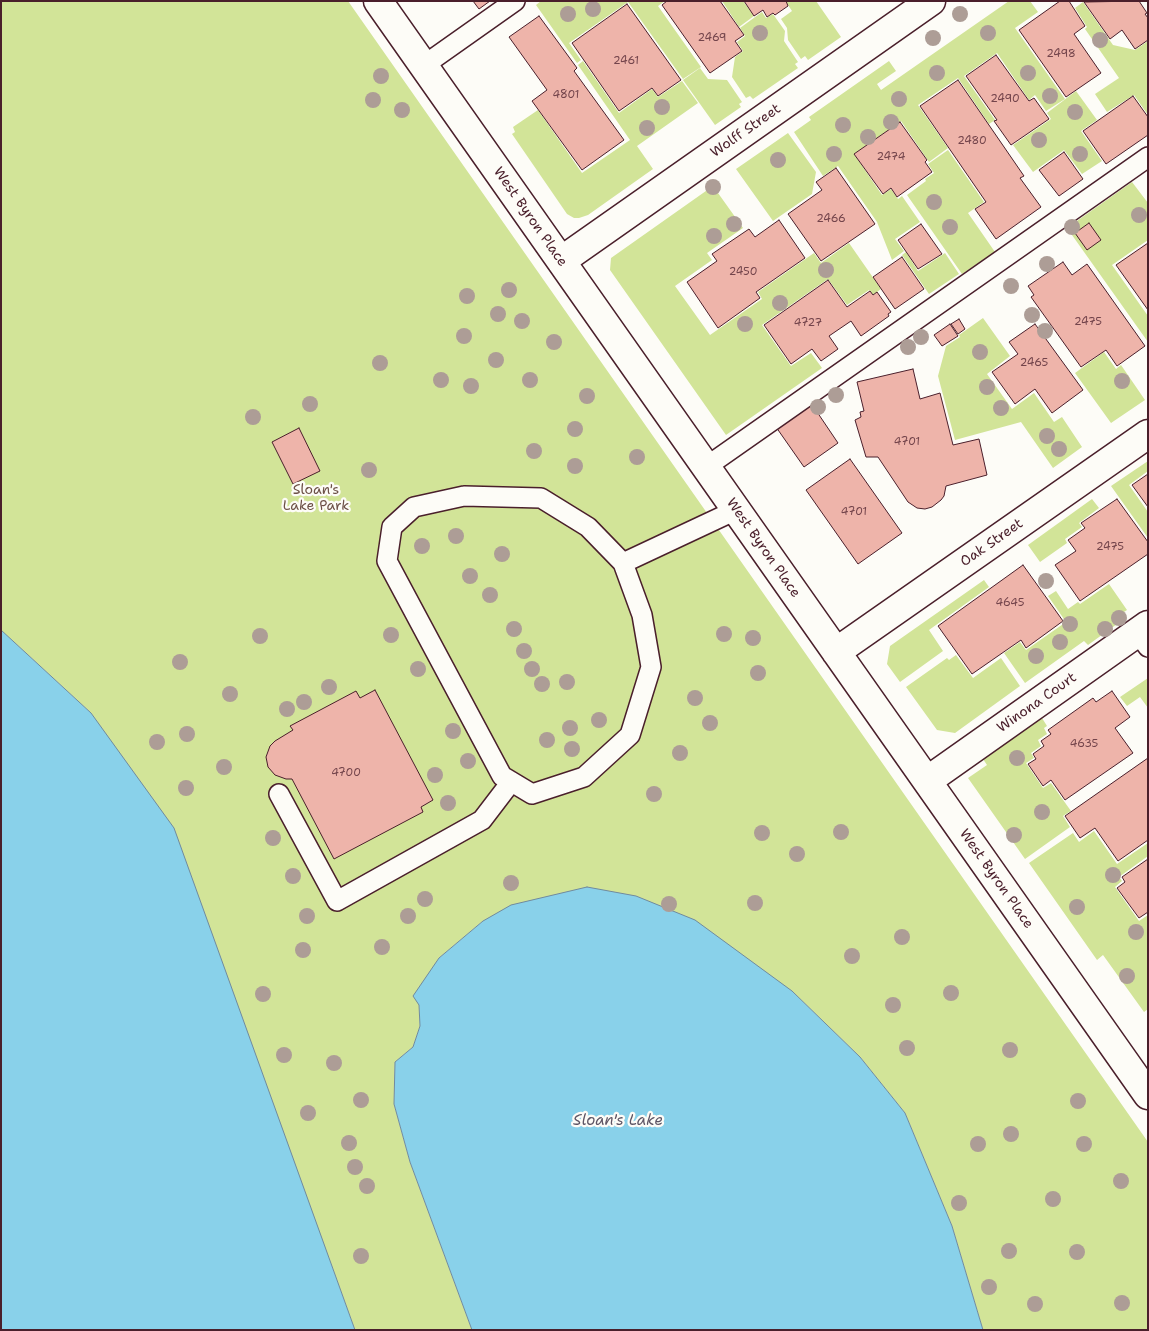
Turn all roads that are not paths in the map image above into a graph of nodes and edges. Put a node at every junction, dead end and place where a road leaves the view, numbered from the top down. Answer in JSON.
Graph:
{"nodes":[{"id":1,"x":378,"y":1,"type":"edge"},
{"id":2,"x":515,"y":1,"type":"edge"},
{"id":3,"x":931,"y":1,"type":"edge"},
{"id":4,"x":423,"y":66,"type":"junction"},
{"id":5,"x":1148,"y":157,"type":"edge"},
{"id":6,"x":561,"y":261,"type":"junction"},
{"id":7,"x":1148,"y":434,"type":"edge"},
{"id":8,"x":706,"y":467,"type":"junction"},
{"id":9,"x":736,"y":510,"type":"junction"},
{"id":10,"x":623,"y":563,"type":"junction"},
{"id":11,"x":1144,"y":635,"type":"edge"},
{"id":12,"x":836,"y":652,"type":"junction"},
{"id":13,"x":926,"y":780,"type":"junction"},
{"id":14,"x":511,"y":782,"type":"junction"},
{"id":15,"x":279,"y":794,"type":"dead end"},
{"id":16,"x":1148,"y":1095,"type":"edge"}],
"edges":[{"from":1,"to":4,"type":"street","name":"West Byron Place"},
{"from":2,"to":4,"type":"lane"},
{"from":3,"to":6,"type":"street","name":"Wolff Street"},
{"from":4,"to":6,"type":"street","name":"West Byron Place"},
{"from":5,"to":8,"type":"lane"},
{"from":6,"to":8,"type":"street","name":"West Byron Place"},
{"from":7,"to":12,"type":"street","name":"Oak Street"},
{"from":8,"to":9,"type":"street","name":"West Byron Place"},
{"from":9,"to":10,"type":"lane"},
{"from":9,"to":12,"type":"street","name":"West Byron Place"},
{"from":10,"to":14,"type":"lane"},
{"from":10,"to":14,"type":"lane"},
{"from":11,"to":13,"type":"street","name":"Winona Court"},
{"from":12,"to":13,"type":"street","name":"West Byron Place"},
{"from":13,"to":16,"type":"street","name":"West Byron Place"},
{"from":14,"to":15,"type":"lane"}]}
